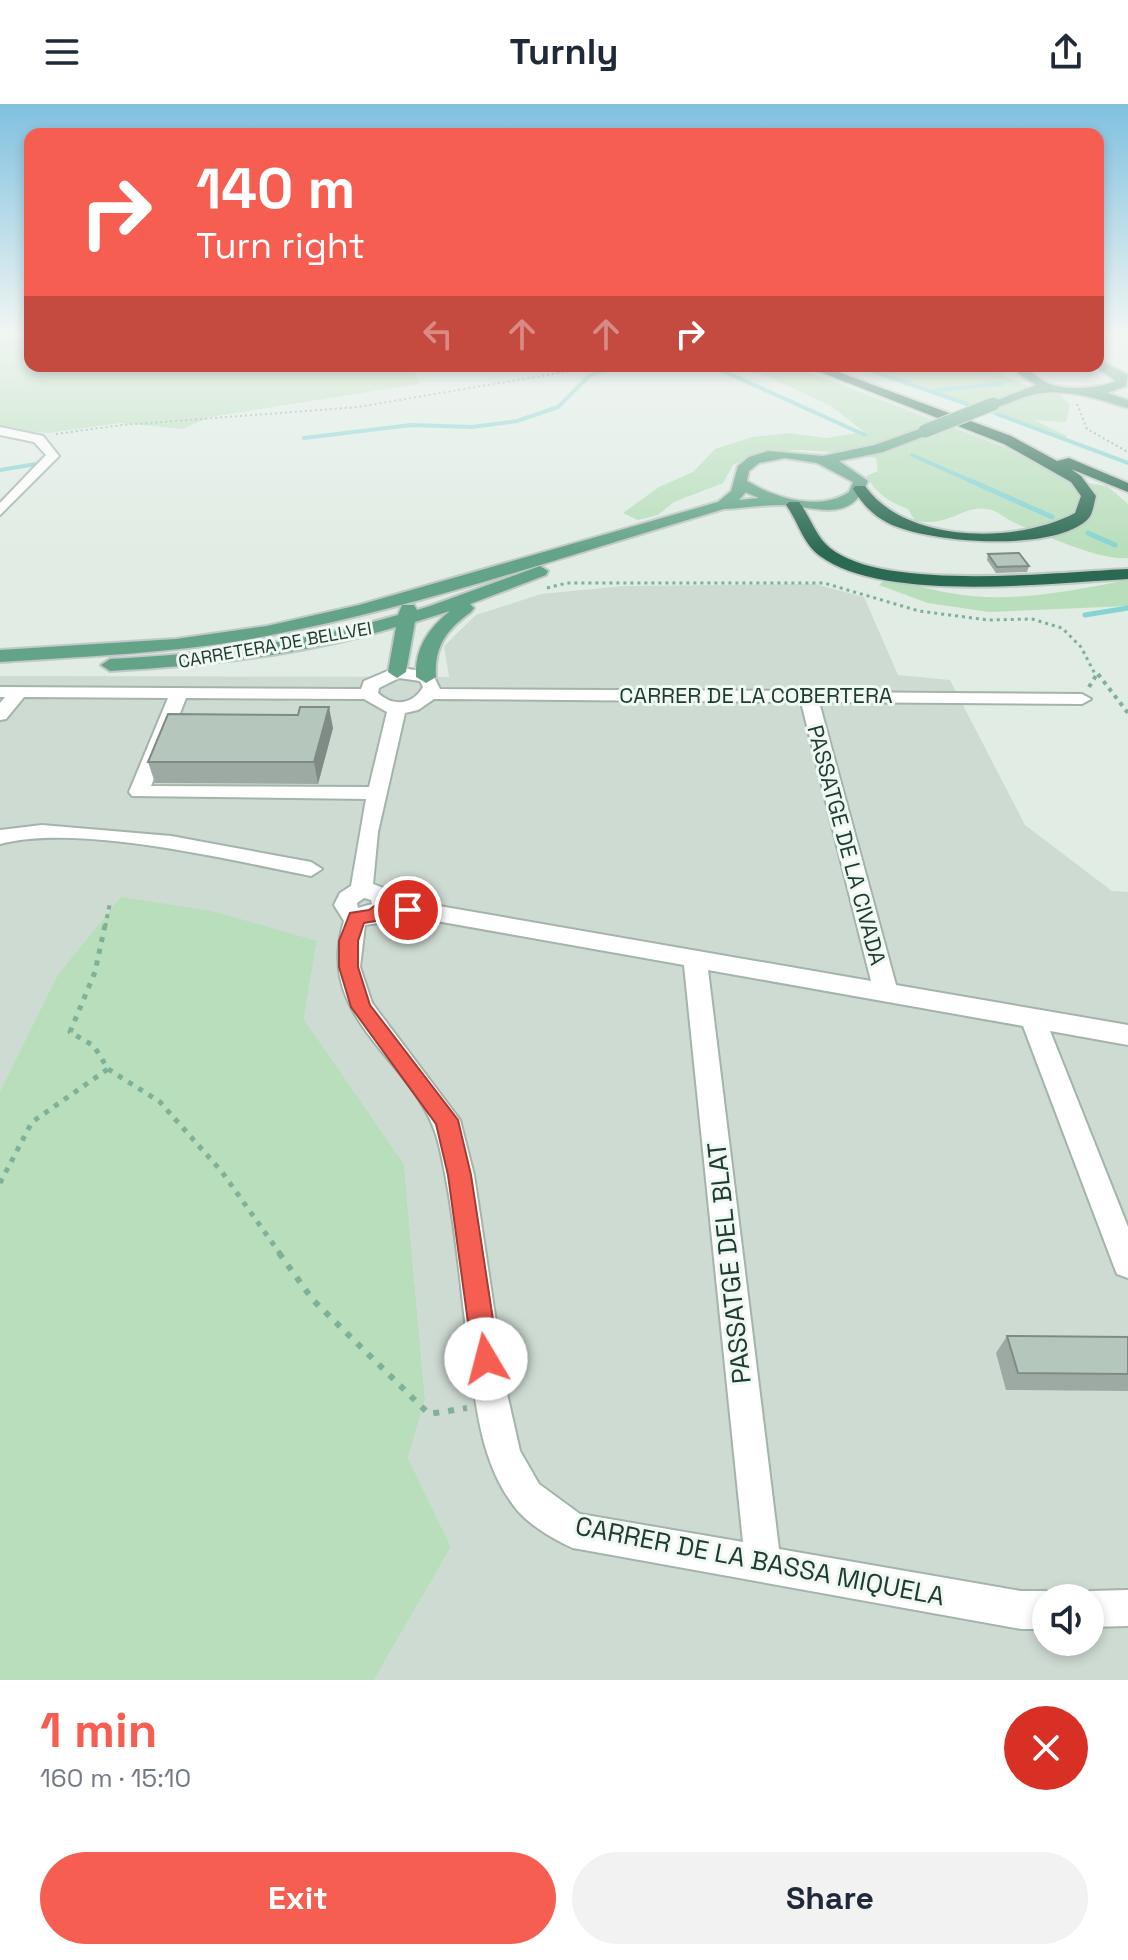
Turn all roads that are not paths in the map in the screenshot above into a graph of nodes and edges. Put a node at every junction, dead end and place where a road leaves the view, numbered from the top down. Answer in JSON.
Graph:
{"nodes":[{"id":1,"x":919,"y":407,"type":"edge"},
{"id":2,"x":948,"y":407,"type":"edge"},
{"id":3,"x":987,"y":407,"type":"edge"},
{"id":4,"x":0,"y":431,"type":"edge"},
{"id":5,"x":1006,"y":439,"type":"junction"},
{"id":6,"x":878,"y":449,"type":"junction"},
{"id":7,"x":824,"y":459,"type":"junction"},
{"id":8,"x":852,"y":471,"type":"junction"},
{"id":9,"x":1128,"y":475,"type":"edge"},
{"id":10,"x":741,"y":483,"type":"junction"},
{"id":11,"x":1128,"y":488,"type":"edge"},
{"id":12,"x":860,"y":489,"type":"junction"},
{"id":13,"x":775,"y":502,"type":"junction"},
{"id":14,"x":723,"y":505,"type":"junction"},
{"id":15,"x":794,"y":505,"type":"junction"},
{"id":16,"x":822,"y":505,"type":"junction"},
{"id":17,"x":0,"y":511,"type":"edge"},
{"id":18,"x":628,"y":533,"type":"junction"},
{"id":19,"x":508,"y":566,"type":"junction"},
{"id":20,"x":1128,"y":567,"type":"edge"},
{"id":21,"x":1128,"y":574,"type":"edge"},
{"id":22,"x":494,"y":591,"type":"junction"},
{"id":23,"x":406,"y":620,"type":"junction"},
{"id":24,"x":297,"y":645,"type":"junction"},
{"id":25,"x":0,"y":656,"type":"edge"},
{"id":26,"x":0,"y":663,"type":"edge"},
{"id":27,"x":390,"y":674,"type":"junction"},
{"id":28,"x":428,"y":685,"type":"junction"},
{"id":29,"x":9,"y":692,"type":"edge"},
{"id":30,"x":179,"y":693,"type":"junction"},
{"id":31,"x":369,"y":694,"type":"junction"},
{"id":32,"x":808,"y":694,"type":"junction"},
{"id":33,"x":1082,"y":699,"type":"road end"},
{"id":34,"x":397,"y":708,"type":"junction"},
{"id":35,"x":0,"y":715,"type":"edge"},
{"id":36,"x":378,"y":793,"type":"junction"},
{"id":37,"x":0,"y":837,"type":"edge"},
{"id":38,"x":311,"y":869,"type":"dead end"},
{"id":39,"x":368,"y":904,"type":"junction"},
{"id":40,"x":695,"y":961,"type":"junction"},
{"id":41,"x":887,"y":995,"type":"junction"},
{"id":42,"x":1033,"y":1020,"type":"junction"},
{"id":43,"x":1128,"y":1035,"type":"edge"},
{"id":44,"x":1128,"y":1264,"type":"edge"},
{"id":45,"x":763,"y":1565,"type":"junction"},
{"id":46,"x":1128,"y":1608,"type":"edge"},
{"id":47,"x":1104,"y":1609,"type":"edge"},
{"id":48,"x":1032,"y":1610,"type":"edge"}],
"edges":[{"from":1,"to":5,"type":"highway"},
{"from":2,"to":9,"type":"highway"},
{"from":3,"to":6,"type":"main road","bridge":true},
{"from":4,"to":17,"type":"street"},
{"from":5,"to":11,"type":"highway"},
{"from":5,"to":12,"type":"highway"},
{"from":6,"to":7,"type":"main road"},
{"from":6,"to":8,"type":"main road"},
{"from":7,"to":8,"type":"main road"},
{"from":7,"to":10,"type":"main road"},
{"from":8,"to":12,"type":"main road"},
{"from":10,"to":13,"type":"main road"},
{"from":10,"to":14,"type":"main road"},
{"from":12,"to":16,"type":"main road"},
{"from":13,"to":14,"type":"main road","name":"CARRETERA DE BELLVEI"},
{"from":13,"to":15,"type":"main road"},
{"from":14,"to":18,"type":"main road","name":"CARRETERA DE BELLVEI"},
{"from":15,"to":16,"type":"main road"},
{"from":15,"to":21,"type":"highway"},
{"from":16,"to":20,"type":"highway"},
{"from":18,"to":19,"type":"main road","name":"CARRETERA DE BELLVEI"},
{"from":18,"to":22,"type":"main road","name":"CARRETERA DE BELLVEI"},
{"from":19,"to":23,"type":"main road"},
{"from":19,"to":25,"type":"main road","name":"CARRETERA DE BELLVEI"},
{"from":22,"to":23,"type":"main road","name":"CARRETERA DE BELLVEI"},
{"from":22,"to":28,"type":"main road"},
{"from":23,"to":24,"type":"main road","name":"CARRETERA DE BELLVEI"},
{"from":23,"to":27,"type":"main road"},
{"from":24,"to":26,"type":"main road","name":"CARRETERA DE BELLVEI"},
{"from":24,"to":27,"type":"main road"},
{"from":27,"to":28,"type":"street"},
{"from":27,"to":31,"type":"street"},
{"from":28,"to":32,"type":"street","name":"CARRER DE LA COBERTERA"},
{"from":28,"to":34,"type":"street"},
{"from":29,"to":30,"type":"street"},
{"from":29,"to":35,"type":"street"},
{"from":30,"to":31,"type":"street"},
{"from":30,"to":36,"type":"street"},
{"from":31,"to":34,"type":"street"},
{"from":32,"to":33,"type":"street","name":"CARRER DE LA COBERTERA"},
{"from":32,"to":41,"type":"street","name":"PASSATGE DE LA CIVADA"},
{"from":34,"to":36,"type":"street","name":"CARRER DE LA BASSA MIQUELA"},
{"from":36,"to":39,"type":"street","name":"CARRER DE LA BASSA MIQUELA"},
{"from":37,"to":38,"type":"street"},
{"from":39,"to":40,"type":"street"},
{"from":39,"to":45,"type":"street","name":"CARRER DE LA BASSA MIQUELA"},
{"from":40,"to":41,"type":"street"},
{"from":40,"to":45,"type":"street","name":"PASSATGE DEL BLAT"},
{"from":41,"to":42,"type":"street"},
{"from":42,"to":43,"type":"street"},
{"from":42,"to":44,"type":"street"},
{"from":45,"to":48,"type":"street","name":"CARRER DE LA BASSA MIQUELA"},
{"from":46,"to":47,"type":"street"}]}
